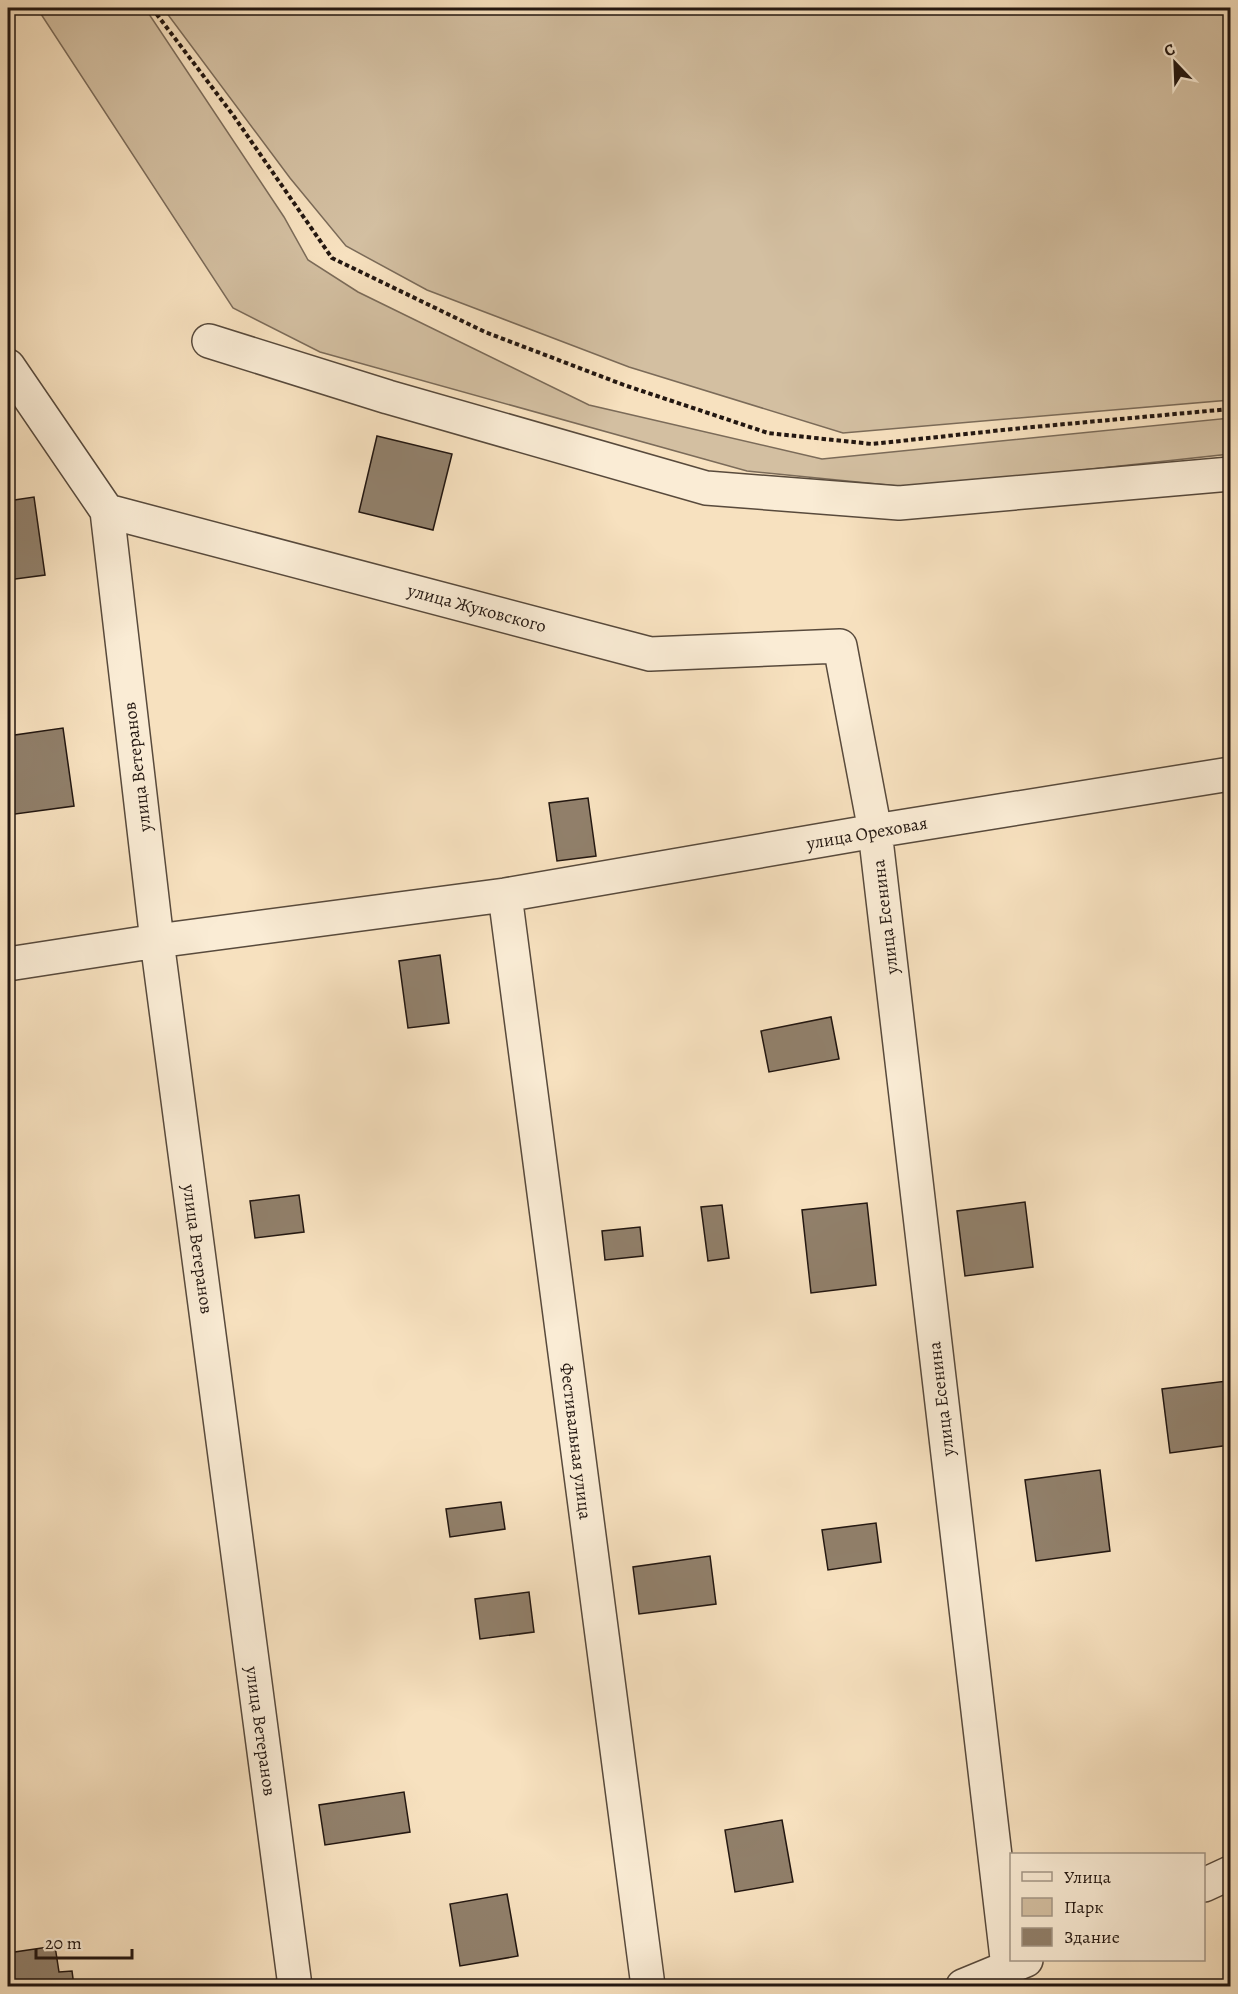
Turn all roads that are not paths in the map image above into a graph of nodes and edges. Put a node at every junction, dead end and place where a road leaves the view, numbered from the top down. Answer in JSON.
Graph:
{"nodes":[{"id":1,"x":209,"y":341,"type":"dead end"},
{"id":2,"x":8,"y":366,"type":"edge"},
{"id":3,"x":1230,"y":474,"type":"edge"},
{"id":4,"x":107,"y":511,"type":"junction"},
{"id":5,"x":1230,"y":774,"type":"edge"},
{"id":6,"x":875,"y":831,"type":"junction"},
{"id":7,"x":505,"y":895,"type":"junction"},
{"id":8,"x":157,"y":941,"type":"junction"},
{"id":9,"x":8,"y":964,"type":"edge"},
{"id":10,"x":1010,"y":1907,"type":"edge"},
{"id":11,"x":1017,"y":1963,"type":"edge"},
{"id":12,"x":295,"y":1986,"type":"edge"},
{"id":13,"x":648,"y":1986,"type":"edge"},
{"id":14,"x":963,"y":1986,"type":"edge"}],
"edges":[{"from":1,"to":3,"type":"street"},
{"from":2,"to":4,"type":"street"},
{"from":4,"to":6,"type":"street","name":"улица Жуковского"},
{"from":4,"to":8,"type":"street","name":"улица Ветеранов"},
{"from":5,"to":6,"type":"street","name":"улица Ореховая"},
{"from":6,"to":7,"type":"street","name":"улица Ореховая"},
{"from":6,"to":10,"type":"street","name":"улица Есенина"},
{"from":7,"to":8,"type":"street","name":"улица Ореховая"},
{"from":7,"to":13,"type":"street","name":"Фестивальная улица"},
{"from":8,"to":9,"type":"street","name":"улица Ореховая"},
{"from":8,"to":12,"type":"street","name":"улица Ветеранов"},
{"from":11,"to":14,"type":"street"}]}
